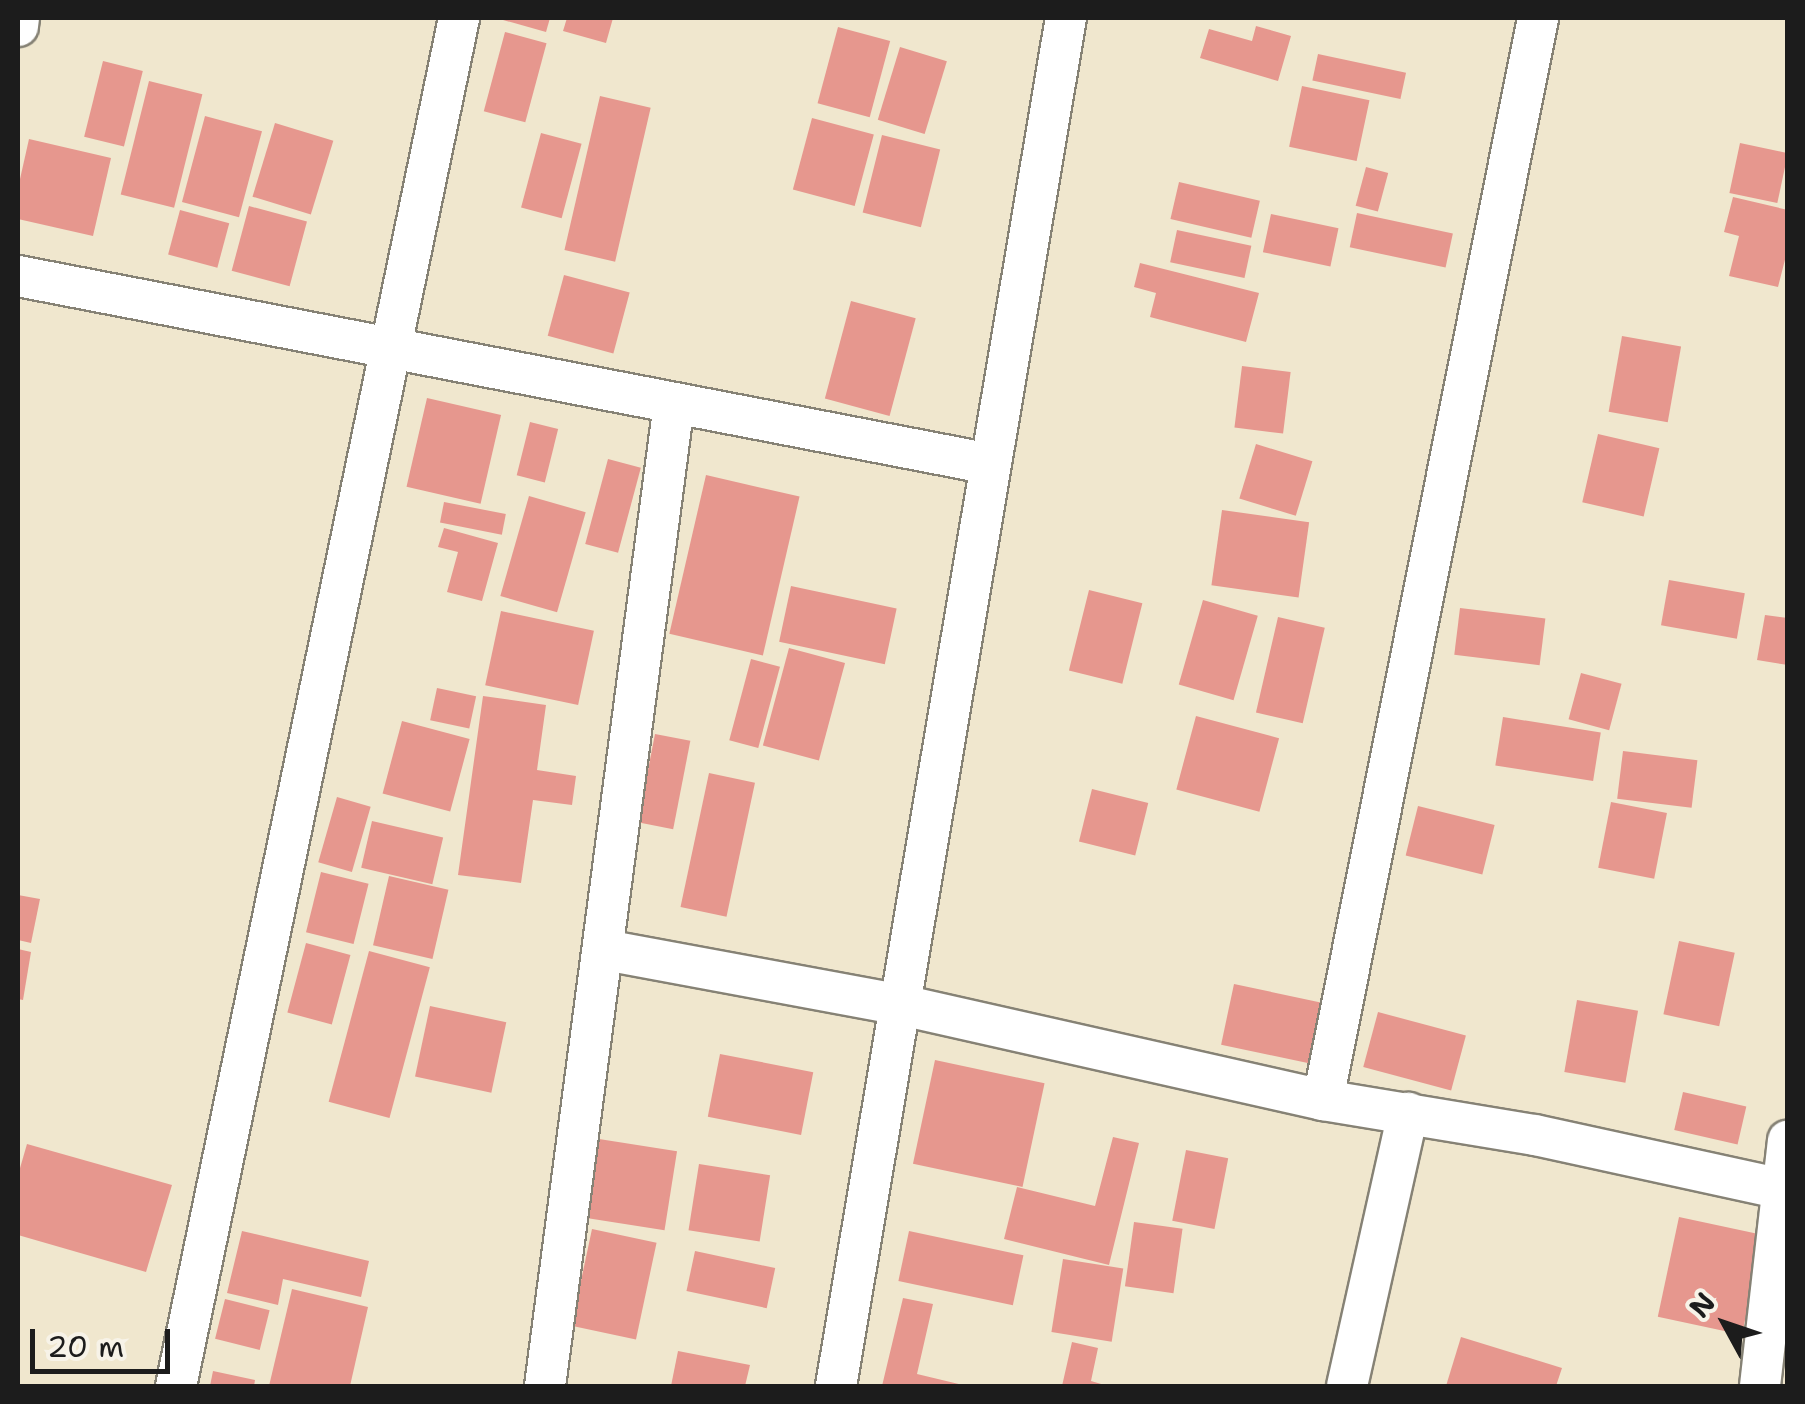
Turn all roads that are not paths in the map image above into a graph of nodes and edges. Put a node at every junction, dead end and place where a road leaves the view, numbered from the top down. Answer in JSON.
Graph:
{"nodes":[{"id":1,"x":19,"y":18,"type":"edge"},
{"id":2,"x":459,"y":18,"type":"edge"},
{"id":3,"x":1066,"y":18,"type":"edge"},
{"id":4,"x":1538,"y":18,"type":"edge"},
{"id":5,"x":18,"y":26,"type":"edge"},
{"id":6,"x":18,"y":276,"type":"edge"},
{"id":7,"x":391,"y":348,"type":"junction"},
{"id":8,"x":674,"y":403,"type":"junction"},
{"id":9,"x":991,"y":464,"type":"junction"},
{"id":10,"x":605,"y":950,"type":"junction"},
{"id":11,"x":900,"y":1005,"type":"junction"},
{"id":12,"x":1323,"y":1100,"type":"junction"},
{"id":13,"x":1408,"y":1113,"type":"junction"},
{"id":14,"x":1788,"y":1141,"type":"edge"},
{"id":15,"x":1784,"y":1190,"type":"edge"},
{"id":16,"x":176,"y":1386,"type":"edge"},
{"id":17,"x":545,"y":1386,"type":"edge"},
{"id":18,"x":836,"y":1386,"type":"edge"},
{"id":19,"x":1347,"y":1386,"type":"edge"},
{"id":20,"x":1760,"y":1386,"type":"edge"}],
"edges":[{"from":1,"to":5,"type":"street"},
{"from":2,"to":7,"type":"street"},
{"from":3,"to":9,"type":"street"},
{"from":4,"to":12,"type":"street"},
{"from":6,"to":7,"type":"street"},
{"from":7,"to":8,"type":"street"},
{"from":7,"to":16,"type":"street"},
{"from":8,"to":9,"type":"street"},
{"from":8,"to":10,"type":"street"},
{"from":9,"to":11,"type":"street"},
{"from":10,"to":11,"type":"street"},
{"from":10,"to":17,"type":"street"},
{"from":11,"to":12,"type":"street"},
{"from":11,"to":18,"type":"street"},
{"from":12,"to":13,"type":"street"},
{"from":13,"to":15,"type":"street"},
{"from":13,"to":19,"type":"street"},
{"from":14,"to":15,"type":"street"},
{"from":15,"to":20,"type":"street"}]}
